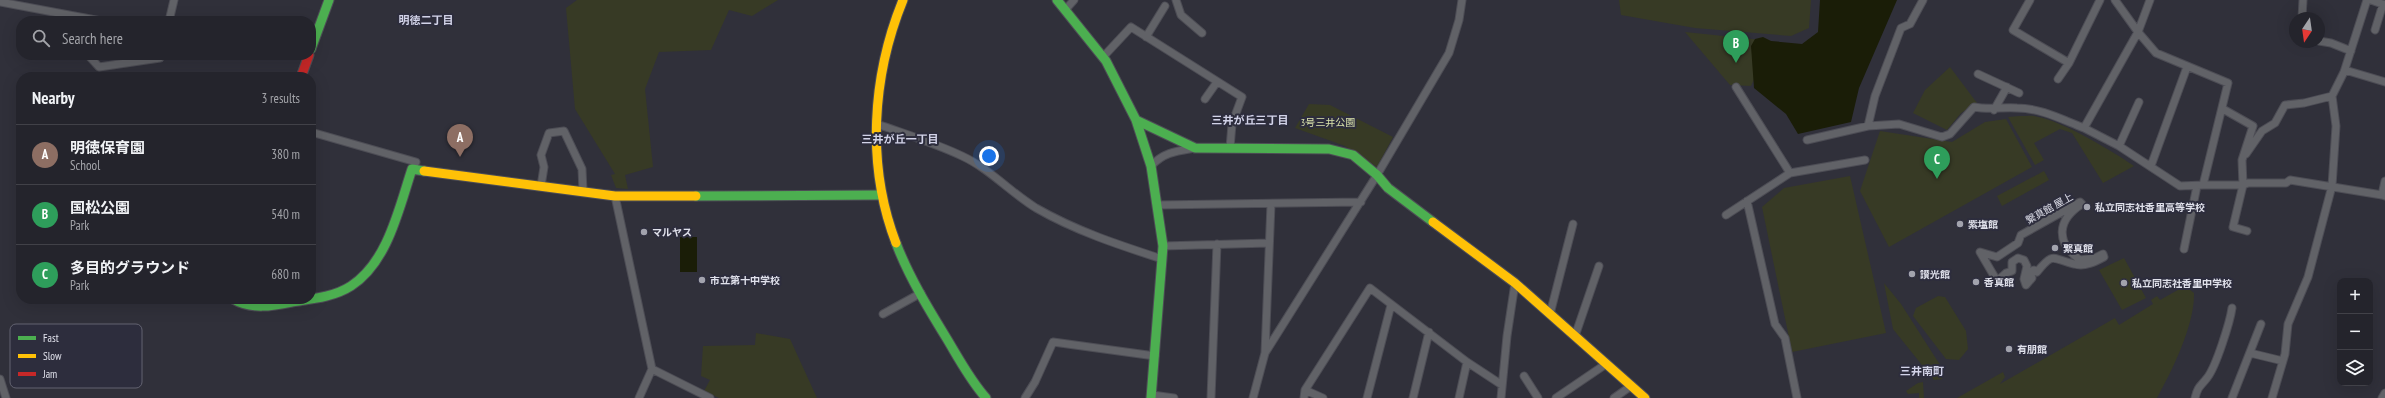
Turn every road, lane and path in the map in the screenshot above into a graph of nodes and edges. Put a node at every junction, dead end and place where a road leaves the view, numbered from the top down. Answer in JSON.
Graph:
{"nodes":[{"id":1,"x":174,"y":0,"type":"edge"},
{"id":2,"x":329,"y":0,"type":"edge"},
{"id":3,"x":903,"y":0,"type":"edge"},
{"id":4,"x":1057,"y":0,"type":"edge"},
{"id":5,"x":1074,"y":0,"type":"edge"},
{"id":6,"x":1176,"y":0,"type":"edge"},
{"id":7,"x":1462,"y":0,"type":"edge"},
{"id":8,"x":1923,"y":0,"type":"edge"},
{"id":9,"x":2030,"y":0,"type":"edge"},
{"id":10,"x":2100,"y":0,"type":"edge"},
{"id":11,"x":2116,"y":0,"type":"edge"},
{"id":12,"x":2150,"y":0,"type":"edge"},
{"id":13,"x":2303,"y":0,"type":"edge"},
{"id":14,"x":2367,"y":0,"type":"edge"},
{"id":15,"x":2371,"y":0,"type":"edge"},
{"id":16,"x":0,"y":2,"type":"edge"},
{"id":17,"x":2384,"y":4,"type":"edge"},
{"id":18,"x":1165,"y":6,"type":"dead end"},
{"id":19,"x":1066,"y":9,"type":"junction"},
{"id":20,"x":2302,"y":12,"type":"edge"},
{"id":21,"x":60,"y":16,"type":"edge"},
{"id":22,"x":170,"y":16,"type":"edge"},
{"id":23,"x":2375,"y":30,"type":"dead end"},
{"id":24,"x":2138,"y":32,"type":"junction"},
{"id":25,"x":1202,"y":33,"type":"dead end"},
{"id":26,"x":316,"y":35,"type":"edge"},
{"id":27,"x":1146,"y":37,"type":"junction"},
{"id":28,"x":2325,"y":42,"type":"edge"},
{"id":29,"x":2351,"y":51,"type":"junction"},
{"id":30,"x":1103,"y":57,"type":"junction"},
{"id":31,"x":93,"y":60,"type":"edge"},
{"id":32,"x":146,"y":60,"type":"edge"},
{"id":33,"x":307,"y":60,"type":"edge"},
{"id":34,"x":2069,"y":63,"type":"junction"},
{"id":35,"x":2188,"y":67,"type":"junction"},
{"id":36,"x":2345,"y":70,"type":"junction"},
{"id":37,"x":303,"y":72,"type":"edge"},
{"id":38,"x":1978,"y":74,"type":"dead end"},
{"id":39,"x":2058,"y":79,"type":"dead end"},
{"id":40,"x":1217,"y":82,"type":"junction"},
{"id":41,"x":2385,"y":82,"type":"edge"},
{"id":42,"x":2007,"y":87,"type":"junction"},
{"id":43,"x":1736,"y":88,"type":"dead end"},
{"id":44,"x":2019,"y":93,"type":"dead end"},
{"id":45,"x":2332,"y":96,"type":"junction"},
{"id":46,"x":1205,"y":99,"type":"dead end"},
{"id":47,"x":2139,"y":102,"type":"dead end"},
{"id":48,"x":2223,"y":109,"type":"junction"},
{"id":49,"x":1994,"y":110,"type":"junction"},
{"id":50,"x":1136,"y":120,"type":"junction"},
{"id":51,"x":877,"y":124,"type":"junction"},
{"id":52,"x":1868,"y":126,"type":"junction"},
{"id":53,"x":2084,"y":128,"type":"junction"},
{"id":54,"x":316,"y":133,"type":"edge"},
{"id":55,"x":1807,"y":140,"type":"dead end"},
{"id":56,"x":2119,"y":146,"type":"junction"},
{"id":57,"x":1195,"y":148,"type":"junction"},
{"id":58,"x":1230,"y":148,"type":"junction"},
{"id":59,"x":1865,"y":160,"type":"dead end"},
{"id":60,"x":2242,"y":160,"type":"junction"},
{"id":61,"x":2148,"y":165,"type":"junction"},
{"id":62,"x":1151,"y":166,"type":"junction"},
{"id":63,"x":412,"y":170,"type":"junction"},
{"id":64,"x":1790,"y":172,"type":"junction"},
{"id":65,"x":1378,"y":175,"type":"junction"},
{"id":66,"x":2385,"y":181,"type":"edge"},
{"id":67,"x":2243,"y":185,"type":"junction"},
{"id":68,"x":541,"y":186,"type":"junction"},
{"id":69,"x":2200,"y":186,"type":"junction"},
{"id":70,"x":2332,"y":186,"type":"junction"},
{"id":71,"x":583,"y":191,"type":"junction"},
{"id":72,"x":881,"y":195,"type":"junction"},
{"id":73,"x":2383,"y":195,"type":"edge"},
{"id":74,"x":615,"y":196,"type":"junction"},
{"id":75,"x":1747,"y":201,"type":"junction"},
{"id":76,"x":1361,"y":202,"type":"junction"},
{"id":77,"x":1271,"y":204,"type":"junction"},
{"id":78,"x":1158,"y":205,"type":"junction"},
{"id":79,"x":1726,"y":215,"type":"dead end"},
{"id":80,"x":1573,"y":224,"type":"dead end"},
{"id":81,"x":2247,"y":231,"type":"dead end"},
{"id":82,"x":1269,"y":243,"type":"junction"},
{"id":83,"x":1217,"y":244,"type":"junction"},
{"id":84,"x":1163,"y":246,"type":"junction"},
{"id":85,"x":2184,"y":249,"type":"dead end"},
{"id":86,"x":1162,"y":259,"type":"junction"},
{"id":87,"x":2080,"y":260,"type":"joint"},
{"id":88,"x":1599,"y":266,"type":"dead end"},
{"id":89,"x":1515,"y":283,"type":"junction"},
{"id":90,"x":921,"y":293,"type":"junction"},
{"id":91,"x":316,"y":298,"type":"edge"},
{"id":92,"x":246,"y":304,"type":"edge"},
{"id":93,"x":281,"y":304,"type":"edge"},
{"id":94,"x":1391,"y":305,"type":"junction"},
{"id":95,"x":2232,"y":308,"type":"dead end"},
{"id":96,"x":882,"y":314,"type":"dead end"},
{"id":97,"x":1550,"y":314,"type":"junction"},
{"id":98,"x":2261,"y":324,"type":"dead end"},
{"id":99,"x":1429,"y":332,"type":"junction"},
{"id":100,"x":1575,"y":336,"type":"junction"},
{"id":101,"x":1265,"y":353,"type":"junction"},
{"id":102,"x":2250,"y":353,"type":"junction"},
{"id":103,"x":1155,"y":356,"type":"junction"},
{"id":104,"x":2282,"y":361,"type":"junction"},
{"id":105,"x":1467,"y":362,"type":"junction"},
{"id":106,"x":1606,"y":364,"type":"junction"},
{"id":107,"x":652,"y":369,"type":"junction"},
{"id":108,"x":1524,"y":376,"type":"dead end"},
{"id":109,"x":0,"y":380,"type":"edge"},
{"id":110,"x":1502,"y":385,"type":"junction"},
{"id":111,"x":1631,"y":386,"type":"junction"},
{"id":112,"x":1305,"y":390,"type":"junction"},
{"id":113,"x":2385,"y":393,"type":"edge"},
{"id":114,"x":1151,"y":396,"type":"edge"},
{"id":115,"x":6,"y":398,"type":"edge"},
{"id":116,"x":639,"y":398,"type":"edge"},
{"id":117,"x":710,"y":398,"type":"edge"},
{"id":118,"x":986,"y":398,"type":"edge"},
{"id":119,"x":1025,"y":398,"type":"edge"},
{"id":120,"x":1174,"y":398,"type":"edge"},
{"id":121,"x":1211,"y":398,"type":"edge"},
{"id":122,"x":1253,"y":398,"type":"edge"},
{"id":123,"x":1304,"y":398,"type":"edge"},
{"id":124,"x":1323,"y":398,"type":"edge"},
{"id":125,"x":1367,"y":398,"type":"edge"},
{"id":126,"x":1413,"y":398,"type":"edge"},
{"id":127,"x":1459,"y":398,"type":"edge"},
{"id":128,"x":1501,"y":398,"type":"edge"},
{"id":129,"x":1538,"y":398,"type":"edge"},
{"id":130,"x":1556,"y":398,"type":"edge"},
{"id":131,"x":1614,"y":398,"type":"edge"},
{"id":132,"x":1644,"y":398,"type":"edge"},
{"id":133,"x":1797,"y":398,"type":"edge"},
{"id":134,"x":2195,"y":398,"type":"edge"},
{"id":135,"x":2232,"y":398,"type":"edge"},
{"id":136,"x":2272,"y":398,"type":"edge"},
{"id":137,"x":2382,"y":398,"type":"edge"}],
"edges":[{"from":1,"to":22,"type":"street"},
{"from":2,"to":26,"type":"street"},
{"from":3,"to":51,"type":"street"},
{"from":4,"to":19,"type":"street"},
{"from":5,"to":19,"type":"street"},
{"from":6,"to":25,"type":"street"},
{"from":7,"to":65,"type":"street"},
{"from":8,"to":52,"type":"street"},
{"from":9,"to":34,"type":"street"},
{"from":10,"to":34,"type":"street"},
{"from":11,"to":24,"type":"street"},
{"from":12,"to":24,"type":"street"},
{"from":13,"to":20,"type":"street"},
{"from":14,"to":29,"type":"street"},
{"from":15,"to":17,"type":"street"},
{"from":16,"to":21,"type":"street"},
{"from":17,"to":23,"type":"street"},
{"from":18,"to":27,"type":"street"},
{"from":19,"to":30,"type":"street"},
{"from":24,"to":35,"type":"street"},
{"from":24,"to":53,"type":"street"},
{"from":27,"to":30,"type":"street"},
{"from":27,"to":40,"type":"street"},
{"from":28,"to":29,"type":"street"},
{"from":29,"to":36,"type":"street"},
{"from":30,"to":50,"type":"street"},
{"from":31,"to":32,"type":"street"},
{"from":33,"to":37,"type":"street"},
{"from":34,"to":39,"type":"street"},
{"from":35,"to":48,"type":"street"},
{"from":35,"to":61,"type":"street"},
{"from":36,"to":41,"type":"street"},
{"from":36,"to":45,"type":"street"},
{"from":38,"to":42,"type":"street"},
{"from":40,"to":46,"type":"street"},
{"from":40,"to":58,"type":"street"},
{"from":42,"to":44,"type":"street"},
{"from":42,"to":49,"type":"street"},
{"from":43,"to":64,"type":"street"},
{"from":45,"to":60,"type":"street"},
{"from":45,"to":70,"type":"street"},
{"from":47,"to":56,"type":"street"},
{"from":48,"to":60,"type":"street"},
{"from":48,"to":69,"type":"street"},
{"from":49,"to":52,"type":"street"},
{"from":49,"to":53,"type":"street"},
{"from":50,"to":57,"type":"street"},
{"from":50,"to":62,"type":"street"},
{"from":51,"to":72,"type":"street"},
{"from":51,"to":86,"type":"street"},
{"from":52,"to":55,"type":"street"},
{"from":53,"to":56,"type":"street"},
{"from":54,"to":63,"type":"street"},
{"from":56,"to":61,"type":"street"},
{"from":57,"to":58,"type":"street"},
{"from":57,"to":62,"type":"street"},
{"from":58,"to":65,"type":"street"},
{"from":59,"to":64,"type":"street"},
{"from":60,"to":67,"type":"street"},
{"from":61,"to":69,"type":"street"},
{"from":62,"to":78,"type":"street"},
{"from":63,"to":68,"type":"street"},
{"from":63,"to":91,"type":"street"},
{"from":64,"to":75,"type":"street"},
{"from":65,"to":76,"type":"street"},
{"from":65,"to":89,"type":"street"},
{"from":66,"to":73,"type":"street"},
{"from":67,"to":69,"type":"street"},
{"from":67,"to":70,"type":"street"},
{"from":67,"to":81,"type":"street"},
{"from":68,"to":71,"type":"street"},
{"from":68,"to":71,"type":"street"},
{"from":69,"to":85,"type":"street"},
{"from":70,"to":73,"type":"street"},
{"from":70,"to":104,"type":"street"},
{"from":71,"to":74,"type":"street"},
{"from":72,"to":74,"type":"street"},
{"from":72,"to":90,"type":"street"},
{"from":74,"to":107,"type":"street"},
{"from":75,"to":79,"type":"street"},
{"from":75,"to":133,"type":"street"},
{"from":76,"to":77,"type":"street"},
{"from":76,"to":101,"type":"street"},
{"from":77,"to":78,"type":"street"},
{"from":77,"to":82,"type":"street"},
{"from":78,"to":84,"type":"street"},
{"from":80,"to":97,"type":"street"},
{"from":82,"to":83,"type":"street"},
{"from":82,"to":101,"type":"street"},
{"from":83,"to":84,"type":"street"},
{"from":83,"to":121,"type":"street"},
{"from":84,"to":86,"type":"street"},
{"from":86,"to":103,"type":"street"},
{"from":87,"to":87,"type":"street","name":"繋真館 屋上"},
{"from":88,"to":100,"type":"street"},
{"from":89,"to":97,"type":"street"},
{"from":89,"to":110,"type":"street"},
{"from":90,"to":96,"type":"street"},
{"from":90,"to":118,"type":"street"},
{"from":92,"to":93,"type":"street"},
{"from":94,"to":99,"type":"street"},
{"from":94,"to":112,"type":"street"},
{"from":94,"to":125,"type":"street"},
{"from":95,"to":134,"type":"street"},
{"from":97,"to":100,"type":"street"},
{"from":98,"to":102,"type":"street"},
{"from":99,"to":105,"type":"street"},
{"from":99,"to":126,"type":"street"},
{"from":100,"to":106,"type":"street"},
{"from":101,"to":122,"type":"street"},
{"from":102,"to":104,"type":"street"},
{"from":102,"to":135,"type":"street"},
{"from":103,"to":114,"type":"street"},
{"from":103,"to":119,"type":"street"},
{"from":104,"to":136,"type":"street"},
{"from":105,"to":110,"type":"street"},
{"from":105,"to":127,"type":"street"},
{"from":106,"to":111,"type":"street"},
{"from":106,"to":130,"type":"street"},
{"from":107,"to":116,"type":"street"},
{"from":107,"to":117,"type":"street"},
{"from":108,"to":129,"type":"street"},
{"from":109,"to":115,"type":"street"},
{"from":110,"to":128,"type":"street"},
{"from":111,"to":131,"type":"street"},
{"from":111,"to":132,"type":"street"},
{"from":112,"to":123,"type":"street"},
{"from":112,"to":124,"type":"street"},
{"from":113,"to":137,"type":"street"},
{"from":114,"to":120,"type":"street"}]}
